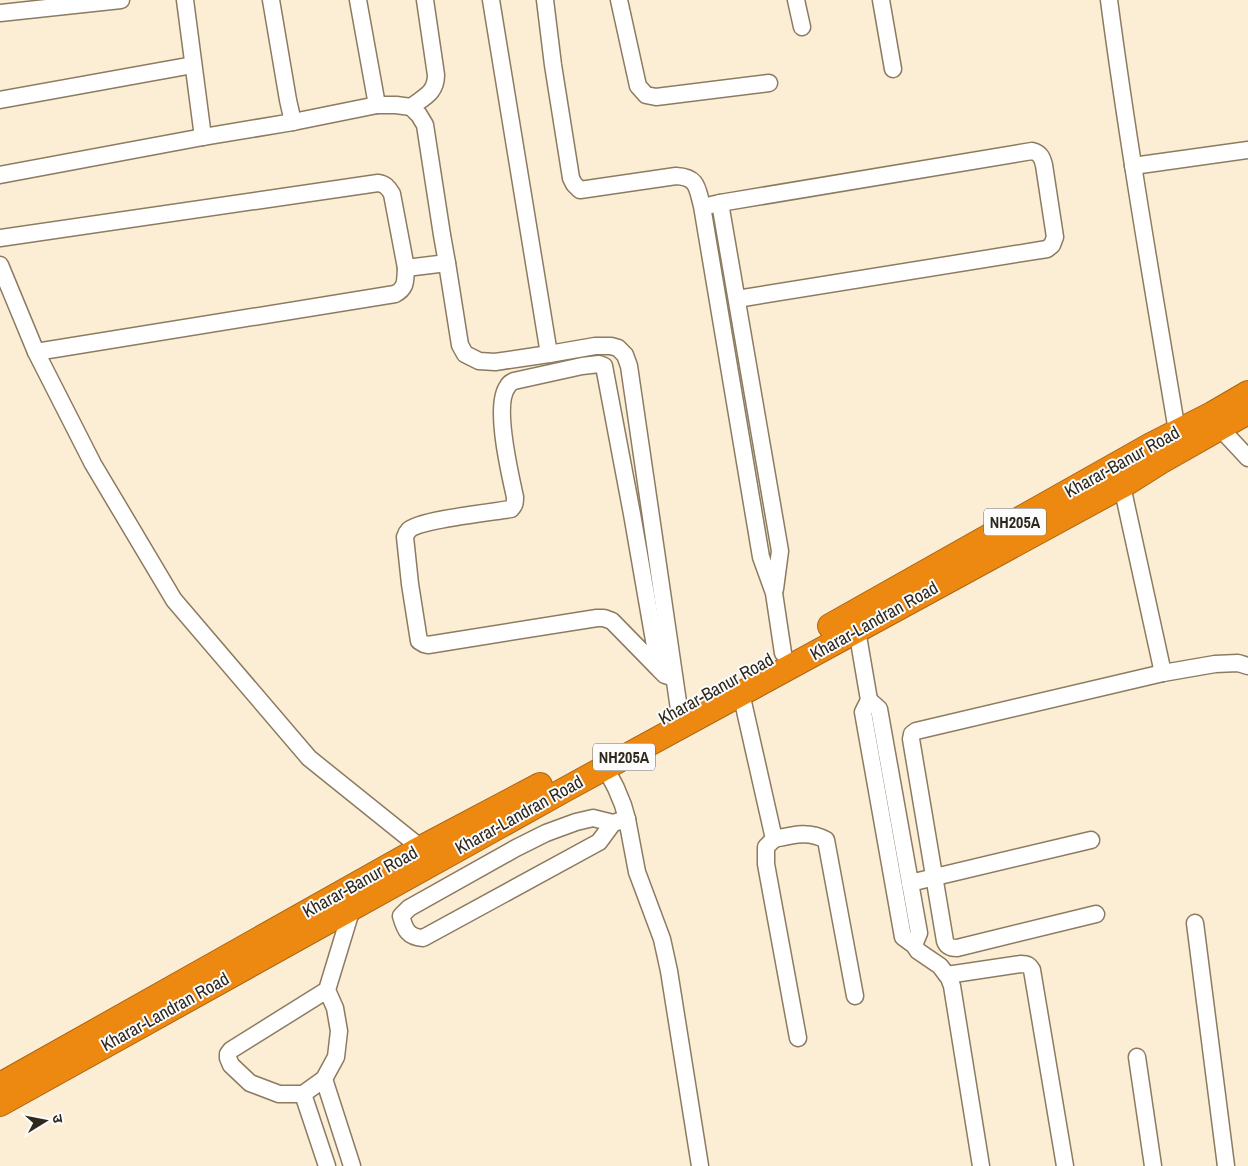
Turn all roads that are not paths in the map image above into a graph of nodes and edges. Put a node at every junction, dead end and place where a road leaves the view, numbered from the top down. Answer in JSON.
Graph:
{"nodes":[{"id":1,"x":121,"y":0,"type":"edge"},
{"id":2,"x":185,"y":0,"type":"edge"},
{"id":3,"x":271,"y":0,"type":"edge"},
{"id":4,"x":358,"y":0,"type":"edge"},
{"id":5,"x":425,"y":0,"type":"edge"},
{"id":6,"x":491,"y":0,"type":"edge"},
{"id":7,"x":545,"y":0,"type":"edge"},
{"id":8,"x":619,"y":0,"type":"edge"},
{"id":9,"x":796,"y":0,"type":"edge"},
{"id":10,"x":881,"y":0,"type":"edge"},
{"id":11,"x":1109,"y":0,"type":"edge"},
{"id":12,"x":0,"y":13,"type":"edge"},
{"id":13,"x":802,"y":26,"type":"dead end"},
{"id":14,"x":193,"y":65,"type":"junction"},
{"id":15,"x":893,"y":69,"type":"dead end"},
{"id":16,"x":769,"y":83,"type":"dead end"},
{"id":17,"x":0,"y":100,"type":"edge"},
{"id":18,"x":377,"y":105,"type":"junction"},
{"id":19,"x":411,"y":107,"type":"junction"},
{"id":20,"x":293,"y":122,"type":"junction"},
{"id":21,"x":204,"y":137,"type":"junction"},
{"id":22,"x":1248,"y":150,"type":"edge"},
{"id":23,"x":1133,"y":166,"type":"junction"},
{"id":24,"x":0,"y":175,"type":"edge"},
{"id":25,"x":720,"y":203,"type":"junction"},
{"id":26,"x":702,"y":206,"type":"junction"},
{"id":27,"x":0,"y":238,"type":"edge"},
{"id":28,"x":447,"y":263,"type":"junction"},
{"id":29,"x":0,"y":265,"type":"edge"},
{"id":30,"x":406,"y":268,"type":"junction"},
{"id":31,"x":736,"y":299,"type":"junction"},
{"id":32,"x":36,"y":352,"type":"junction"},
{"id":33,"x":549,"y":354,"type":"junction"},
{"id":34,"x":1248,"y":393,"type":"edge"},
{"id":35,"x":1248,"y":412,"type":"edge"},
{"id":36,"x":1216,"y":421,"type":"junction"},
{"id":37,"x":1180,"y":440,"type":"junction"},
{"id":38,"x":1248,"y":458,"type":"edge"},
{"id":39,"x":1122,"y":486,"type":"junction"},
{"id":40,"x":774,"y":593,"type":"junction"},
{"id":41,"x":857,"y":630,"type":"junction"},
{"id":42,"x":783,"y":653,"type":"junction"},
{"id":43,"x":1247,"y":664,"type":"edge"},
{"id":44,"x":659,"y":669,"type":"junction"},
{"id":45,"x":763,"y":673,"type":"junction"},
{"id":46,"x":1163,"y":673,"type":"junction"},
{"id":47,"x":674,"y":678,"type":"junction"},
{"id":48,"x":742,"y":693,"type":"junction"},
{"id":49,"x":679,"y":710,"type":"junction"},
{"id":50,"x":913,"y":733,"type":"junction"},
{"id":51,"x":877,"y":740,"type":"junction"},
{"id":52,"x":605,"y":767,"type":"junction"},
{"id":53,"x":620,"y":821,"type":"junction"},
{"id":54,"x":774,"y":839,"type":"junction"},
{"id":55,"x":1091,"y":840,"type":"dead end"},
{"id":56,"x":426,"y":856,"type":"junction"},
{"id":57,"x":934,"y":876,"type":"junction"},
{"id":58,"x":910,"y":883,"type":"junction"},
{"id":59,"x":352,"y":908,"type":"junction"},
{"id":60,"x":1096,"y":914,"type":"dead end"},
{"id":61,"x":1195,"y":923,"type":"dead end"},
{"id":62,"x":914,"y":945,"type":"junction"},
{"id":63,"x":947,"y":975,"type":"junction"},
{"id":64,"x":327,"y":990,"type":"junction"},
{"id":65,"x":855,"y":996,"type":"dead end"},
{"id":66,"x":798,"y":1038,"type":"dead end"},
{"id":67,"x":1137,"y":1058,"type":"dead end"},
{"id":68,"x":324,"y":1079,"type":"junction"},
{"id":69,"x":0,"y":1085,"type":"edge"},
{"id":70,"x":303,"y":1094,"type":"junction"},
{"id":71,"x":0,"y":1104,"type":"edge"},
{"id":72,"x":327,"y":1166,"type":"edge"},
{"id":73,"x":352,"y":1166,"type":"edge"},
{"id":74,"x":700,"y":1166,"type":"edge"},
{"id":75,"x":981,"y":1166,"type":"edge"},
{"id":76,"x":1065,"y":1166,"type":"edge"},
{"id":77,"x":1153,"y":1166,"type":"edge"},
{"id":78,"x":1226,"y":1166,"type":"edge"}],
"edges":[{"from":1,"to":12,"type":"street"},
{"from":2,"to":14,"type":"street"},
{"from":3,"to":20,"type":"street"},
{"from":4,"to":18,"type":"street"},
{"from":5,"to":19,"type":"street"},
{"from":6,"to":33,"type":"street"},
{"from":7,"to":26,"type":"street"},
{"from":8,"to":16,"type":"street"},
{"from":9,"to":13,"type":"street"},
{"from":10,"to":15,"type":"street"},
{"from":11,"to":23,"type":"street"},
{"from":14,"to":17,"type":"street"},
{"from":14,"to":21,"type":"street"},
{"from":18,"to":19,"type":"street"},
{"from":18,"to":20,"type":"street"},
{"from":19,"to":28,"type":"street"},
{"from":20,"to":21,"type":"street"},
{"from":21,"to":24,"type":"street"},
{"from":22,"to":23,"type":"street"},
{"from":23,"to":37,"type":"street"},
{"from":25,"to":26,"type":"street"},
{"from":25,"to":31,"type":"street"},
{"from":25,"to":31,"type":"street"},
{"from":26,"to":40,"type":"street"},
{"from":27,"to":30,"type":"street"},
{"from":28,"to":30,"type":"street"},
{"from":28,"to":33,"type":"street"},
{"from":29,"to":32,"type":"street"},
{"from":30,"to":32,"type":"street"},
{"from":31,"to":40,"type":"street"},
{"from":32,"to":56,"type":"street"},
{"from":33,"to":47,"type":"street"},
{"from":34,"to":36,"type":"highway","number":"NH205A"},
{"from":35,"to":36,"type":"highway","name":"Kharar-Landran Road","number":"NH205A"},
{"from":36,"to":37,"type":"highway","name":"Kharar-Landran Road","number":"NH205A"},
{"from":36,"to":38,"type":"street"},
{"from":37,"to":39,"type":"highway","name":"Kharar-Landran Road","number":"NH205A"},
{"from":37,"to":42,"type":"highway","name":"Kharar-Banur Road","number":"NH205A"},
{"from":39,"to":41,"type":"highway","name":"Kharar-Landran Road","number":"NH205A"},
{"from":39,"to":46,"type":"street"},
{"from":40,"to":42,"type":"street"},
{"from":41,"to":45,"type":"highway","name":"Kharar-Landran Road","number":"NH205A"},
{"from":41,"to":51,"type":"street"},
{"from":42,"to":45,"type":"highway","name":"Kharar-Banur Road","number":"NH205A"},
{"from":43,"to":46,"type":"street"},
{"from":44,"to":44,"type":"street"},
{"from":44,"to":47,"type":"street"},
{"from":45,"to":48,"type":"highway","name":"Kharar-Landran Road","number":"NH205A"},
{"from":45,"to":49,"type":"highway","name":"Kharar-Banur Road","number":"NH205A"},
{"from":46,"to":50,"type":"street"},
{"from":47,"to":49,"type":"street"},
{"from":48,"to":52,"type":"highway","name":"Kharar-Landran Road","number":"NH205A"},
{"from":48,"to":54,"type":"street"},
{"from":49,"to":56,"type":"highway","name":"Kharar-Banur Road","number":"NH205A"},
{"from":50,"to":51,"type":"street"},
{"from":50,"to":57,"type":"street"},
{"from":51,"to":58,"type":"street"},
{"from":51,"to":62,"type":"street"},
{"from":52,"to":53,"type":"street"},
{"from":52,"to":56,"type":"highway","name":"Kharar-Landran Road","number":"NH205A"},
{"from":53,"to":53,"type":"street"},
{"from":53,"to":74,"type":"street"},
{"from":54,"to":65,"type":"street"},
{"from":54,"to":66,"type":"street"},
{"from":55,"to":57,"type":"street"},
{"from":56,"to":59,"type":"highway","name":"Kharar-Landran Road","number":"NH205A"},
{"from":56,"to":69,"type":"highway","name":"Kharar-Banur Road","number":"NH205A"},
{"from":57,"to":58,"type":"street"},
{"from":57,"to":60,"type":"street"},
{"from":58,"to":62,"type":"street"},
{"from":59,"to":64,"type":"street"},
{"from":59,"to":71,"type":"highway","name":"Kharar-Landran Road","number":"NH205A"},
{"from":61,"to":78,"type":"street"},
{"from":62,"to":63,"type":"street"},
{"from":63,"to":75,"type":"street"},
{"from":63,"to":76,"type":"street"},
{"from":64,"to":68,"type":"street"},
{"from":64,"to":70,"type":"street"},
{"from":67,"to":77,"type":"street"},
{"from":68,"to":70,"type":"street"},
{"from":68,"to":73,"type":"street"},
{"from":70,"to":72,"type":"street"}]}
